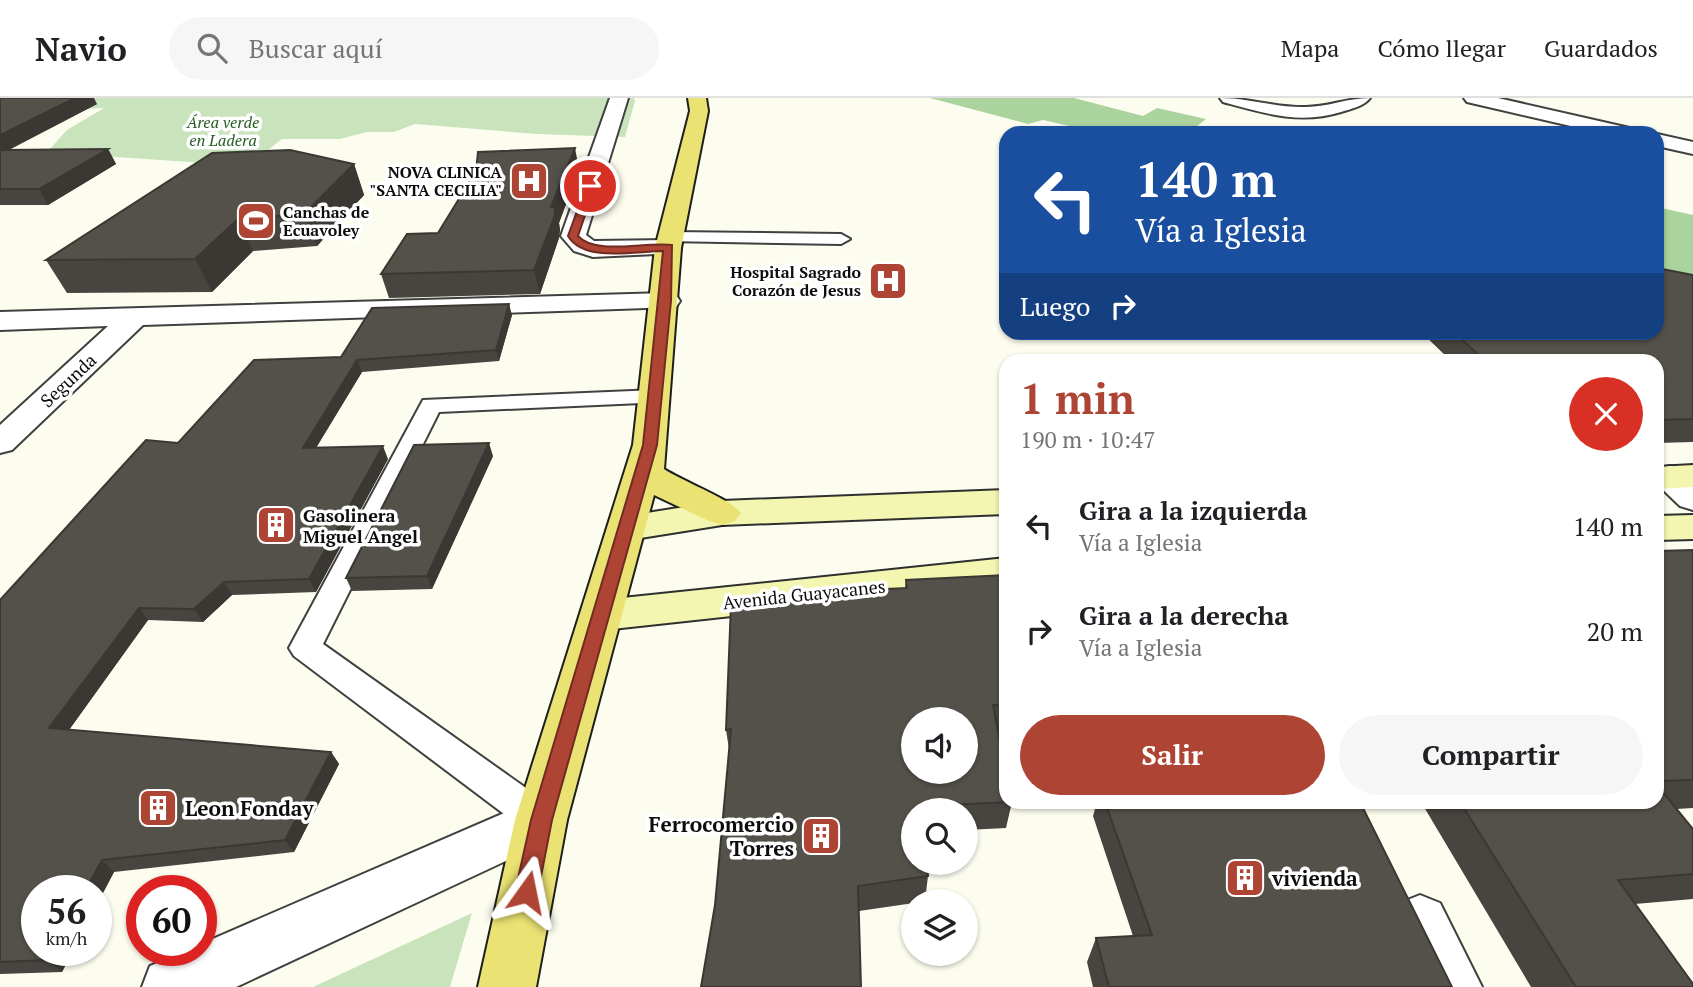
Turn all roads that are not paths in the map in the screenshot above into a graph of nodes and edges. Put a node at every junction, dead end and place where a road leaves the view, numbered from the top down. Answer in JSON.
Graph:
{"nodes":[{"id":1,"x":619,"y":98,"type":"edge"},
{"id":2,"x":697,"y":98,"type":"edge"},
{"id":3,"x":1229,"y":98,"type":"edge"},
{"id":4,"x":1361,"y":98,"type":"edge"},
{"id":5,"x":1473,"y":98,"type":"edge"},
{"id":6,"x":1596,"y":126,"type":"edge"},
{"id":7,"x":1664,"y":142,"type":"edge"},
{"id":8,"x":1693,"y":148,"type":"edge"},
{"id":9,"x":841,"y":239,"type":"dead end"},
{"id":10,"x":670,"y":242,"type":"junction"},
{"id":11,"x":666,"y":301,"type":"junction"},
{"id":12,"x":135,"y":317,"type":"junction"},
{"id":13,"x":0,"y":321,"type":"edge"},
{"id":14,"x":656,"y":397,"type":"junction"},
{"id":15,"x":0,"y":443,"type":"edge"},
{"id":16,"x":650,"y":445,"type":"junction"},
{"id":17,"x":999,"y":502,"type":"edge"},
{"id":18,"x":722,"y":513,"type":"junction"},
{"id":19,"x":1693,"y":527,"type":"edge"},
{"id":20,"x":628,"y":528,"type":"junction"},
{"id":21,"x":1664,"y":528,"type":"edge"},
{"id":22,"x":999,"y":573,"type":"edge"},
{"id":23,"x":603,"y":615,"type":"junction"},
{"id":24,"x":541,"y":820,"type":"junction"},
{"id":25,"x":1396,"y":876,"type":"edge"},
{"id":26,"x":171,"y":987,"type":"edge"},
{"id":27,"x":507,"y":987,"type":"edge"},
{"id":28,"x":1452,"y":987,"type":"edge"}],
"edges":[{"from":1,"to":10,"type":"street"},
{"from":2,"to":10,"type":"main road"},
{"from":3,"to":4,"type":"street"},
{"from":5,"to":6,"type":"street"},
{"from":7,"to":8,"type":"street"},
{"from":9,"to":10,"type":"lane"},
{"from":10,"to":11,"type":"main road"},
{"from":11,"to":12,"type":"street"},
{"from":11,"to":14,"type":"main road"},
{"from":12,"to":13,"type":"street"},
{"from":12,"to":15,"type":"street","name":"Segunda"},
{"from":14,"to":16,"type":"main road"},
{"from":14,"to":24,"type":"lane"},
{"from":16,"to":18,"type":"main road"},
{"from":16,"to":20,"type":"main road"},
{"from":17,"to":18,"type":"street"},
{"from":18,"to":20,"type":"street"},
{"from":19,"to":21,"type":"street"},
{"from":20,"to":23,"type":"main road"},
{"from":22,"to":23,"type":"street","name":"Avenida Guayacanes"},
{"from":23,"to":24,"type":"main road"},
{"from":24,"to":26,"type":"street"},
{"from":24,"to":27,"type":"main road"},
{"from":25,"to":28,"type":"street"}]}
